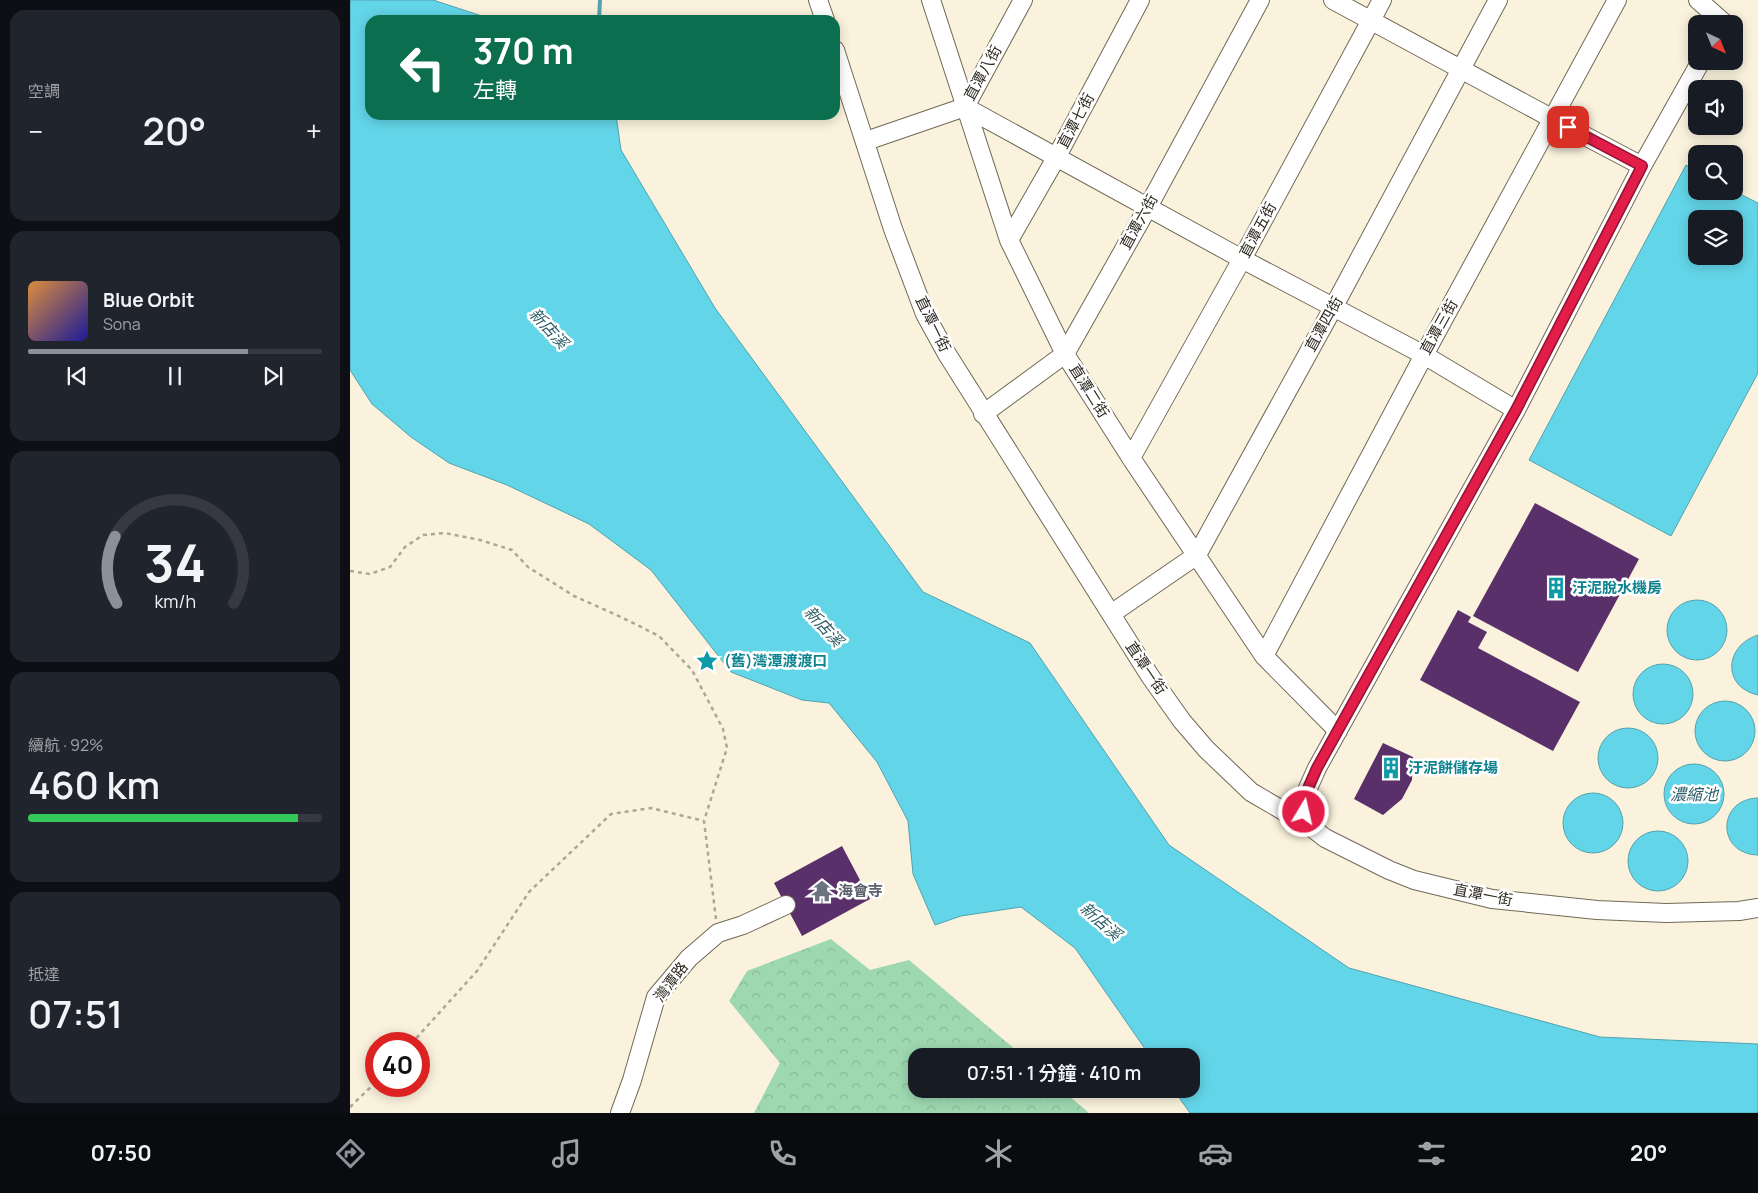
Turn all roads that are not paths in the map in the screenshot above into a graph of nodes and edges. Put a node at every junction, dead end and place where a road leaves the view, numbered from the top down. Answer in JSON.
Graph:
{"nodes":[{"id":1,"x":818,"y":0,"type":"edge"},
{"id":2,"x":931,"y":0,"type":"edge"},
{"id":3,"x":1023,"y":0,"type":"edge"},
{"id":4,"x":1140,"y":0,"type":"edge"},
{"id":5,"x":1260,"y":0,"type":"edge"},
{"id":6,"x":1333,"y":0,"type":"edge"},
{"id":7,"x":1382,"y":0,"type":"edge"},
{"id":8,"x":1498,"y":0,"type":"edge"},
{"id":9,"x":1617,"y":0,"type":"edge"},
{"id":10,"x":1698,"y":0,"type":"edge"},
{"id":11,"x":823,"y":15,"type":"edge"},
{"id":12,"x":1715,"y":15,"type":"edge"},
{"id":13,"x":1371,"y":21,"type":"junction"},
{"id":14,"x":840,"y":65,"type":"edge"},
{"id":15,"x":1462,"y":70,"type":"junction"},
{"id":16,"x":1696,"y":70,"type":"edge"},
{"id":17,"x":965,"y":107,"type":"junction"},
{"id":18,"x":1553,"y":119,"type":"junction"},
{"id":19,"x":866,"y":141,"type":"junction"},
{"id":20,"x":1056,"y":158,"type":"junction"},
{"id":21,"x":1642,"y":166,"type":"junction"},
{"id":22,"x":1148,"y":207,"type":"junction"},
{"id":23,"x":1009,"y":240,"type":"junction"},
{"id":24,"x":1242,"y":259,"type":"junction"},
{"id":25,"x":1333,"y":308,"type":"junction"},
{"id":26,"x":1065,"y":354,"type":"junction"},
{"id":27,"x":1424,"y":355,"type":"junction"},
{"id":28,"x":1516,"y":410,"type":"junction"},
{"id":29,"x":983,"y":414,"type":"junction"},
{"id":30,"x":1131,"y":458,"type":"junction"},
{"id":31,"x":1197,"y":555,"type":"junction"},
{"id":32,"x":1111,"y":614,"type":"junction"},
{"id":33,"x":1264,"y":656,"type":"junction"},
{"id":34,"x":1338,"y":731,"type":"junction"},
{"id":35,"x":1311,"y":828,"type":"junction"},
{"id":36,"x":786,"y":905,"type":"dead end"},
{"id":37,"x":1758,"y":908,"type":"edge"},
{"id":38,"x":620,"y":1113,"type":"edge"}],
"edges":[{"from":1,"to":11,"type":"street"},
{"from":2,"to":17,"type":"street","name":"直潭二街"},
{"from":3,"to":17,"type":"street","name":"直潭八街"},
{"from":4,"to":20,"type":"street","name":"直潭七街"},
{"from":5,"to":22,"type":"street","name":"直潭六街"},
{"from":6,"to":13,"type":"street"},
{"from":7,"to":13,"type":"street","name":"直潭五街"},
{"from":8,"to":15,"type":"street","name":"直潭四街"},
{"from":9,"to":18,"type":"street","name":"直潭三街"},
{"from":10,"to":12,"type":"street"},
{"from":13,"to":15,"type":"street"},
{"from":13,"to":24,"type":"street","name":"直潭五街"},
{"from":14,"to":19,"type":"street","name":"直潭一街"},
{"from":15,"to":18,"type":"street"},
{"from":15,"to":25,"type":"street","name":"直潭四街"},
{"from":16,"to":21,"type":"street"},
{"from":17,"to":19,"type":"street","name":"直潭八街"},
{"from":17,"to":20,"type":"street"},
{"from":17,"to":23,"type":"street","name":"直潭二街"},
{"from":18,"to":21,"type":"street"},
{"from":18,"to":27,"type":"street","name":"直潭三街"},
{"from":19,"to":29,"type":"street","name":"直潭一街"},
{"from":20,"to":22,"type":"street"},
{"from":20,"to":23,"type":"street","name":"直潭七街"},
{"from":21,"to":28,"type":"street"},
{"from":22,"to":24,"type":"street"},
{"from":22,"to":26,"type":"street","name":"直潭六街"},
{"from":23,"to":26,"type":"street","name":"直潭二街"},
{"from":24,"to":25,"type":"street"},
{"from":24,"to":30,"type":"street","name":"直潭五街"},
{"from":25,"to":27,"type":"street"},
{"from":25,"to":31,"type":"street","name":"直潭四街"},
{"from":26,"to":29,"type":"street","name":"直潭六街"},
{"from":26,"to":30,"type":"street","name":"直潭二街"},
{"from":27,"to":28,"type":"street"},
{"from":27,"to":33,"type":"street","name":"直潭三街"},
{"from":28,"to":34,"type":"street"},
{"from":29,"to":32,"type":"street","name":"直潭一街"},
{"from":30,"to":31,"type":"street","name":"直潭二街"},
{"from":31,"to":32,"type":"street","name":"直潭四街"},
{"from":31,"to":33,"type":"street","name":"直潭二街"},
{"from":32,"to":35,"type":"street","name":"直潭一街"},
{"from":33,"to":34,"type":"street","name":"直潭二街"},
{"from":34,"to":35,"type":"street"},
{"from":35,"to":37,"type":"street","name":"直潭一街"},
{"from":36,"to":38,"type":"street","name":"灣潭路"}]}
